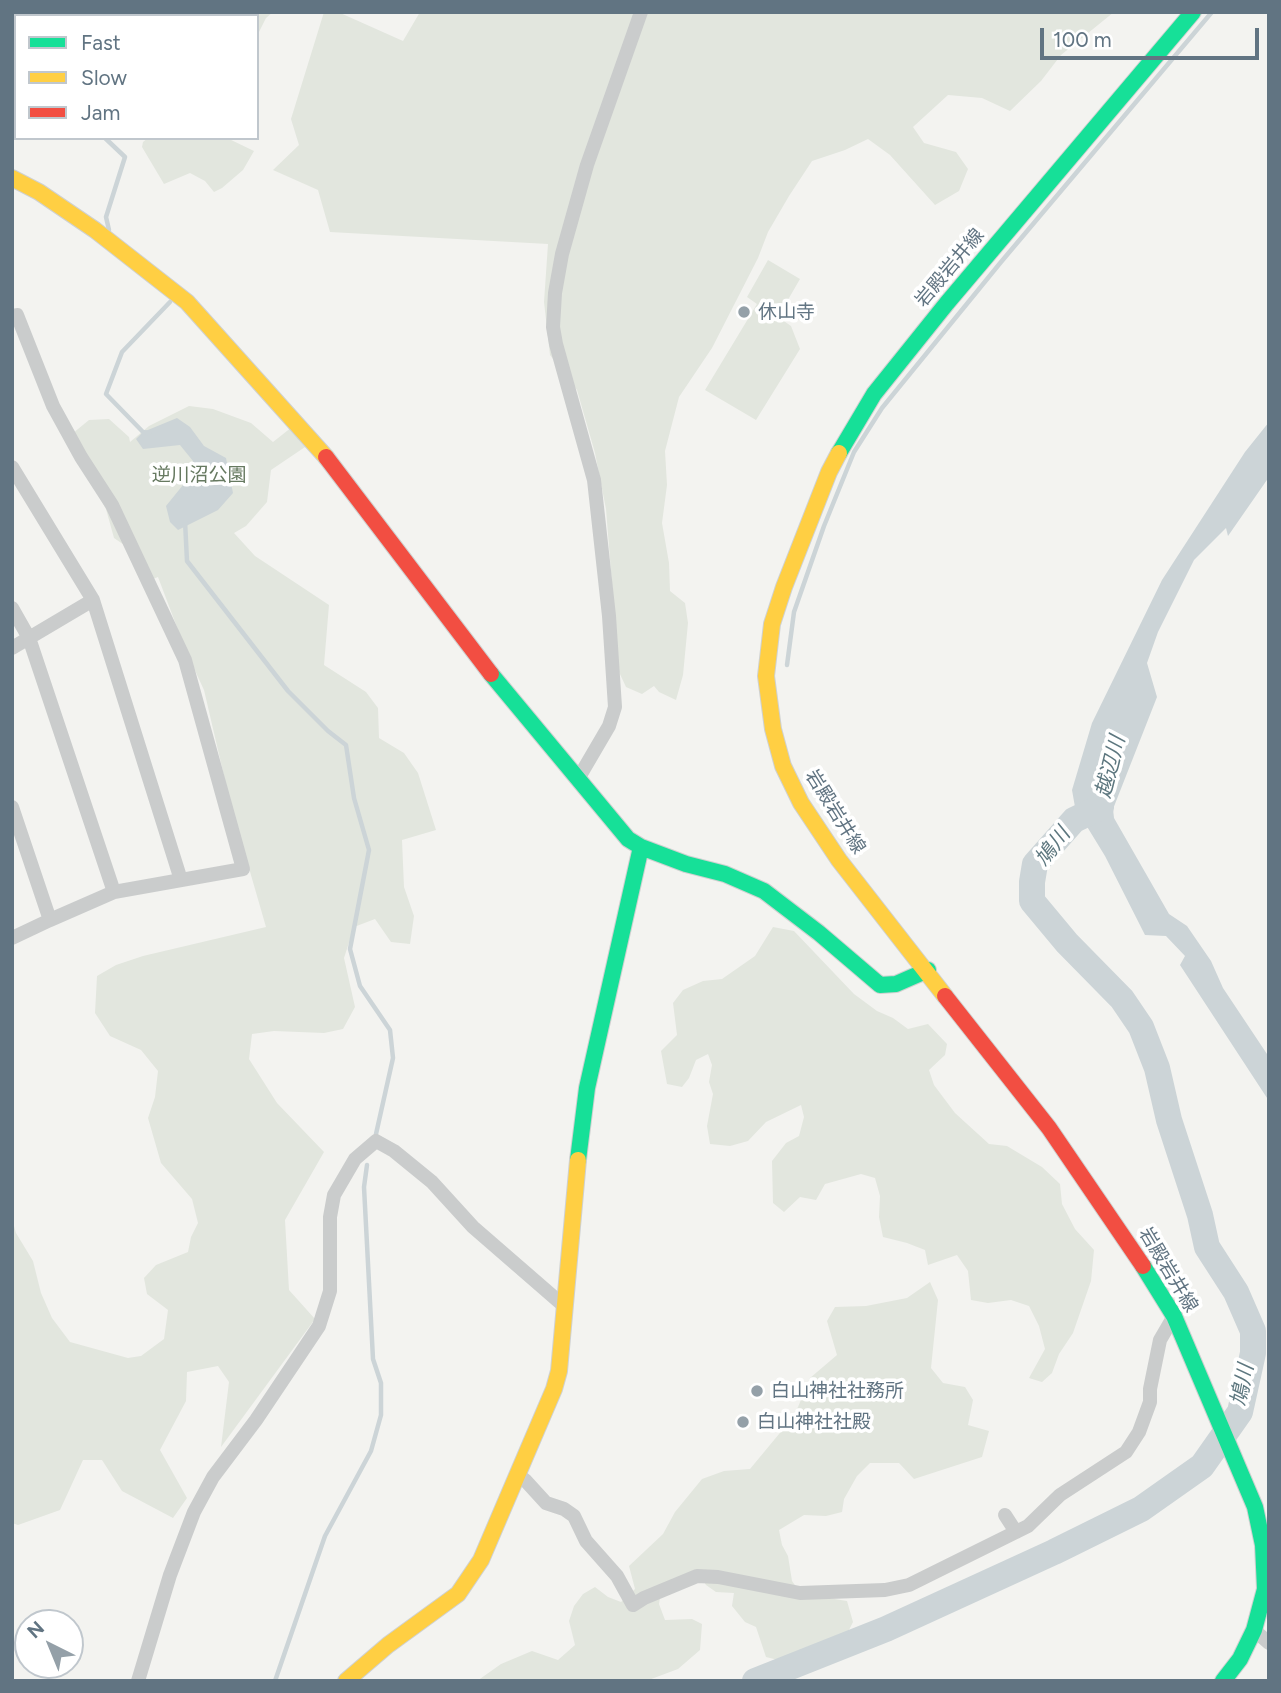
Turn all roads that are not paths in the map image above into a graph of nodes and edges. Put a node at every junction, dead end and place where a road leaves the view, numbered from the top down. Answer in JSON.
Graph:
{"nodes":[{"id":1,"x":641,"y":12,"type":"edge"},
{"id":2,"x":1193,"y":12,"type":"edge"},
{"id":3,"x":15,"y":183,"type":"edge"},
{"id":4,"x":12,"y":316,"type":"edge"},
{"id":5,"x":12,"y":467,"type":"edge"},
{"id":6,"x":93,"y":600,"type":"junction"},
{"id":7,"x":12,"y":608,"type":"edge"},
{"id":8,"x":29,"y":638,"type":"junction"},
{"id":9,"x":12,"y":648,"type":"edge"},
{"id":10,"x":578,"y":779,"type":"junction"},
{"id":11,"x":12,"y":807,"type":"edge"},
{"id":12,"x":14,"y":825,"type":"edge"},
{"id":13,"x":640,"y":847,"type":"junction"},
{"id":14,"x":181,"y":880,"type":"junction"},
{"id":15,"x":114,"y":892,"type":"junction"},
{"id":16,"x":50,"y":920,"type":"junction"},
{"id":17,"x":12,"y":938,"type":"edge"},
{"id":18,"x":928,"y":970,"type":"junction"},
{"id":19,"x":564,"y":1306,"type":"junction"},
{"id":20,"x":1174,"y":1316,"type":"junction"},
{"id":21,"x":517,"y":1474,"type":"junction"},
{"id":22,"x":1005,"y":1515,"type":"dead end"},
{"id":23,"x":1016,"y":1532,"type":"junction"},
{"id":24,"x":1254,"y":1630,"type":"junction"},
{"id":25,"x":1269,"y":1643,"type":"edge"},
{"id":26,"x":138,"y":1681,"type":"edge"},
{"id":27,"x":346,"y":1681,"type":"edge"},
{"id":28,"x":1223,"y":1681,"type":"edge"}],
"edges":[{"from":1,"to":10,"type":"street"},
{"from":2,"to":18,"type":"street","name":"岩殿岩井線"},
{"from":3,"to":10,"type":"street"},
{"from":4,"to":14,"type":"street"},
{"from":5,"to":6,"type":"street"},
{"from":6,"to":8,"type":"street"},
{"from":6,"to":14,"type":"street"},
{"from":7,"to":8,"type":"street"},
{"from":8,"to":9,"type":"street"},
{"from":8,"to":15,"type":"street"},
{"from":10,"to":13,"type":"street"},
{"from":11,"to":12,"type":"street"},
{"from":12,"to":16,"type":"street"},
{"from":13,"to":18,"type":"street"},
{"from":13,"to":19,"type":"street"},
{"from":14,"to":15,"type":"street"},
{"from":15,"to":16,"type":"street"},
{"from":16,"to":17,"type":"street"},
{"from":18,"to":20,"type":"street","name":"岩殿岩井線"},
{"from":19,"to":21,"type":"street"},
{"from":19,"to":26,"type":"street"},
{"from":20,"to":23,"type":"street"},
{"from":20,"to":24,"type":"street","name":"岩殿岩井線"},
{"from":21,"to":23,"type":"street"},
{"from":21,"to":27,"type":"street"},
{"from":22,"to":23,"type":"street"},
{"from":24,"to":25,"type":"street"},
{"from":24,"to":28,"type":"street"}]}
